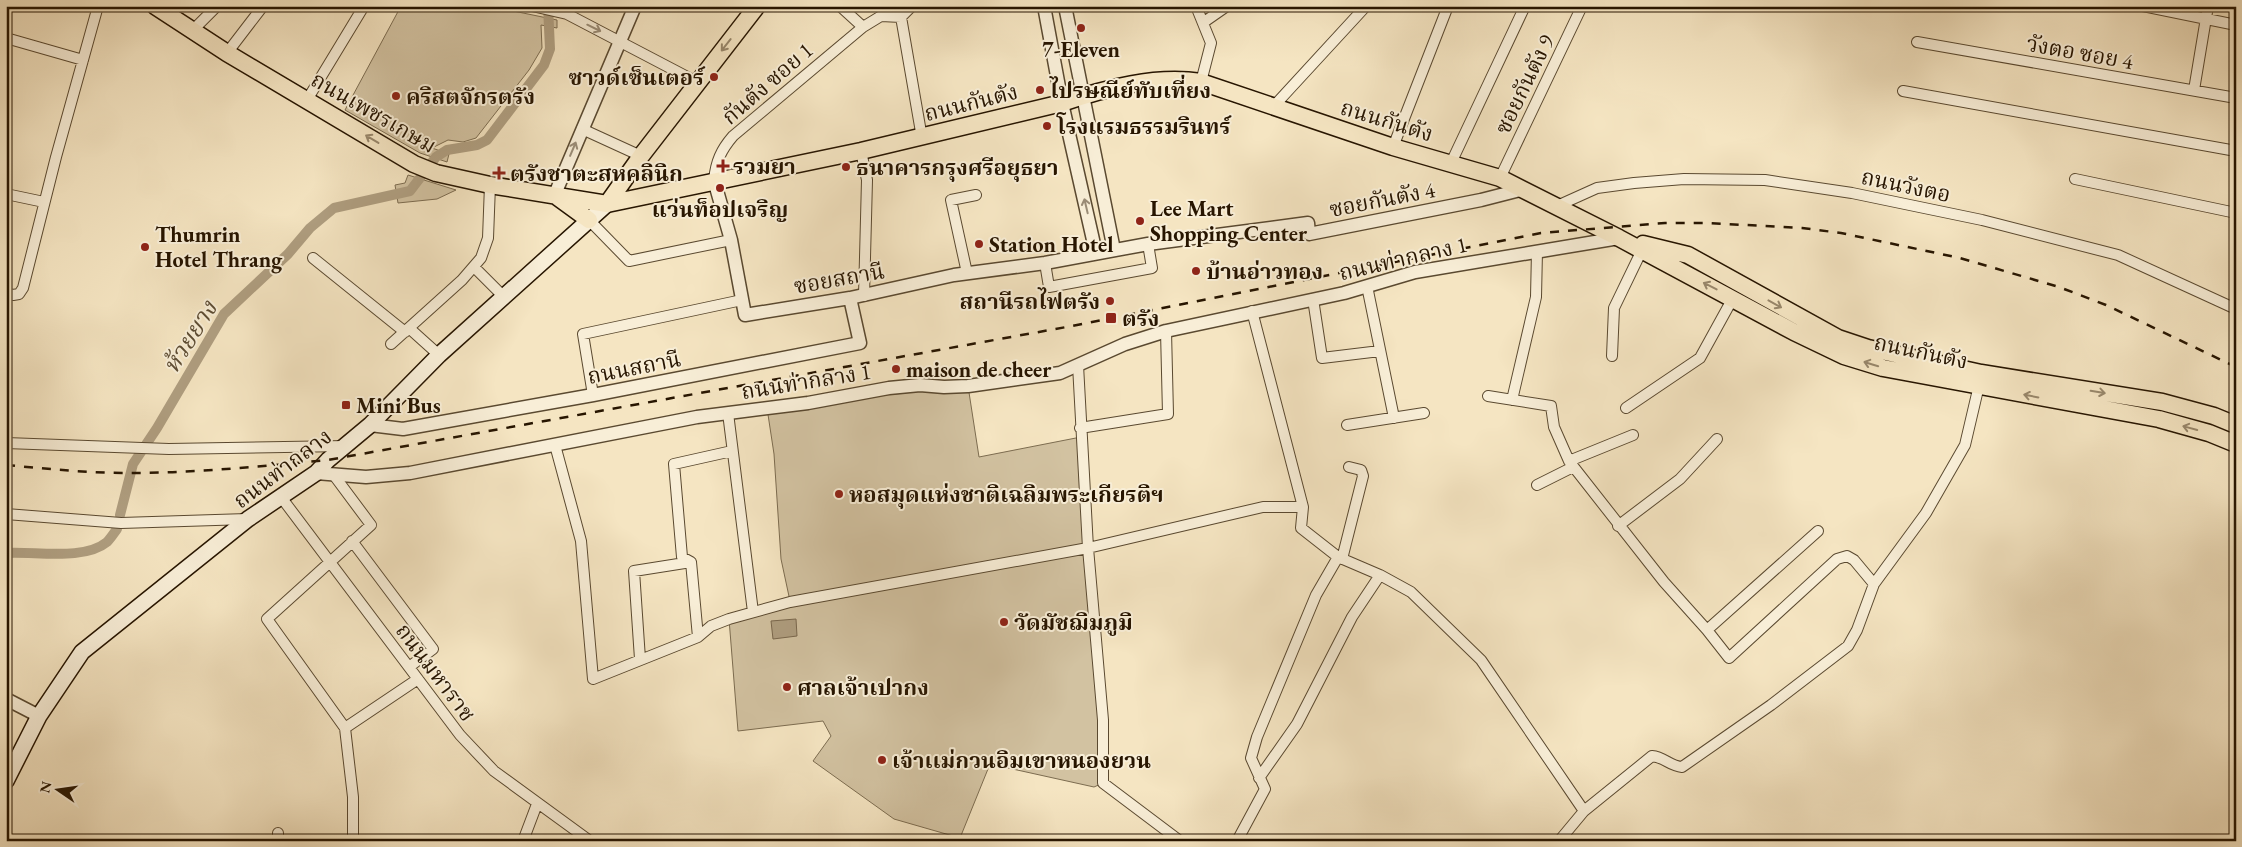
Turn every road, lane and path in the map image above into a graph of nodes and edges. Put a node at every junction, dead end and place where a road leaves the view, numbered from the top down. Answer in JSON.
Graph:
{"nodes":[{"id":1,"x":98,"y":6,"type":"edge"},
{"id":2,"x":155,"y":6,"type":"edge"},
{"id":3,"x":217,"y":6,"type":"edge"},
{"id":4,"x":262,"y":6,"type":"edge"},
{"id":5,"x":364,"y":6,"type":"edge"},
{"id":6,"x":635,"y":6,"type":"edge"},
{"id":7,"x":756,"y":6,"type":"edge"},
{"id":8,"x":840,"y":6,"type":"edge"},
{"id":9,"x":912,"y":6,"type":"edge"},
{"id":10,"x":1044,"y":6,"type":"edge"},
{"id":11,"x":1065,"y":6,"type":"edge"},
{"id":12,"x":1196,"y":6,"type":"edge"},
{"id":13,"x":1227,"y":6,"type":"edge"},
{"id":14,"x":1366,"y":6,"type":"edge"},
{"id":15,"x":1448,"y":6,"type":"edge"},
{"id":16,"x":1526,"y":6,"type":"edge"},
{"id":17,"x":1582,"y":6,"type":"edge"},
{"id":18,"x":2143,"y":6,"type":"edge"},
{"id":19,"x":2208,"y":6,"type":"edge"},
{"id":20,"x":534,"y":7,"type":"edge"},
{"id":21,"x":901,"y":17,"type":"junction"},
{"id":22,"x":2205,"y":18,"type":"junction"},
{"id":23,"x":1204,"y":22,"type":"junction"},
{"id":24,"x":2236,"y":25,"type":"edge"},
{"id":25,"x":863,"y":27,"type":"junction"},
{"id":26,"x":192,"y":31,"type":"junction"},
{"id":27,"x":6,"y":38,"type":"edge"},
{"id":28,"x":622,"y":41,"type":"junction"},
{"id":29,"x":1917,"y":42,"type":"dead end"},
{"id":30,"x":227,"y":53,"type":"junction"},
{"id":31,"x":83,"y":60,"type":"junction"},
{"id":32,"x":697,"y":82,"type":"junction"},
{"id":33,"x":1201,"y":82,"type":"junction"},
{"id":34,"x":2194,"y":90,"type":"junction"},
{"id":35,"x":1903,"y":91,"type":"dead end"},
{"id":36,"x":1082,"y":96,"type":"junction"},
{"id":37,"x":2236,"y":98,"type":"edge"},
{"id":38,"x":307,"y":100,"type":"junction"},
{"id":39,"x":1062,"y":103,"type":"junction"},
{"id":40,"x":1273,"y":107,"type":"junction"},
{"id":41,"x":582,"y":130,"type":"junction"},
{"id":42,"x":922,"y":138,"type":"junction"},
{"id":43,"x":1393,"y":147,"type":"junction"},
{"id":44,"x":861,"y":151,"type":"junction"},
{"id":45,"x":2236,"y":151,"type":"edge"},
{"id":46,"x":641,"y":156,"type":"junction"},
{"id":47,"x":1451,"y":163,"type":"junction"},
{"id":48,"x":625,"y":178,"type":"junction"},
{"id":49,"x":1500,"y":178,"type":"junction"},
{"id":50,"x":2075,"y":179,"type":"dead end"},
{"id":51,"x":714,"y":180,"type":"junction"},
{"id":52,"x":490,"y":185,"type":"junction"},
{"id":53,"x":1524,"y":189,"type":"junction"},
{"id":54,"x":6,"y":194,"type":"edge"},
{"id":55,"x":555,"y":194,"type":"junction"},
{"id":56,"x":650,"y":194,"type":"junction"},
{"id":57,"x":976,"y":195,"type":"dead end"},
{"id":58,"x":44,"y":202,"type":"junction"},
{"id":59,"x":607,"y":204,"type":"junction"},
{"id":60,"x":1557,"y":206,"type":"junction"},
{"id":61,"x":2236,"y":213,"type":"edge"},
{"id":62,"x":589,"y":220,"type":"junction"},
{"id":63,"x":1619,"y":238,"type":"junction"},
{"id":64,"x":732,"y":240,"type":"junction"},
{"id":65,"x":1148,"y":244,"type":"junction"},
{"id":66,"x":1114,"y":250,"type":"junction"},
{"id":67,"x":1642,"y":250,"type":"junction"},
{"id":68,"x":1537,"y":251,"type":"junction"},
{"id":69,"x":1096,"y":253,"type":"junction"},
{"id":70,"x":1078,"y":257,"type":"joint"},
{"id":71,"x":313,"y":258,"type":"dead end"},
{"id":72,"x":1045,"y":263,"type":"junction"},
{"id":73,"x":474,"y":266,"type":"junction"},
{"id":74,"x":967,"y":273,"type":"junction"},
{"id":75,"x":1367,"y":286,"type":"junction"},
{"id":76,"x":6,"y":292,"type":"edge"},
{"id":77,"x":864,"y":296,"type":"junction"},
{"id":78,"x":504,"y":297,"type":"junction"},
{"id":79,"x":850,"y":298,"type":"junction"},
{"id":80,"x":1733,"y":298,"type":"junction"},
{"id":81,"x":1313,"y":299,"type":"junction"},
{"id":82,"x":742,"y":300,"type":"junction"},
{"id":83,"x":2236,"y":309,"type":"edge"},
{"id":84,"x":1252,"y":311,"type":"junction"},
{"id":85,"x":407,"y":330,"type":"junction"},
{"id":86,"x":1166,"y":331,"type":"junction"},
{"id":87,"x":391,"y":344,"type":"dead end"},
{"id":88,"x":1380,"y":351,"type":"junction"},
{"id":89,"x":439,"y":355,"type":"junction"},
{"id":90,"x":1612,"y":356,"type":"dead end"},
{"id":91,"x":1078,"y":365,"type":"junction"},
{"id":92,"x":1980,"y":379,"type":"junction"},
{"id":93,"x":593,"y":395,"type":"junction"},
{"id":94,"x":1488,"y":396,"type":"dead end"},
{"id":95,"x":1512,"y":400,"type":"junction"},
{"id":96,"x":2168,"y":404,"type":"junction"},
{"id":97,"x":1626,"y":408,"type":"dead end"},
{"id":98,"x":728,"y":413,"type":"junction"},
{"id":99,"x":1424,"y":413,"type":"dead end"},
{"id":100,"x":1394,"y":418,"type":"junction"},
{"id":101,"x":2164,"y":421,"type":"junction"},
{"id":102,"x":370,"y":425,"type":"junction"},
{"id":103,"x":1347,"y":425,"type":"dead end"},
{"id":104,"x":2236,"y":425,"type":"edge"},
{"id":105,"x":1080,"y":428,"type":"junction"},
{"id":106,"x":1633,"y":435,"type":"dead end"},
{"id":107,"x":1717,"y":439,"type":"dead end"},
{"id":108,"x":6,"y":443,"type":"edge"},
{"id":109,"x":2236,"y":444,"type":"edge"},
{"id":110,"x":555,"y":445,"type":"junction"},
{"id":111,"x":347,"y":446,"type":"junction"},
{"id":112,"x":732,"y":451,"type":"junction"},
{"id":113,"x":1571,"y":464,"type":"junction"},
{"id":114,"x":1349,"y":468,"type":"dead end"},
{"id":115,"x":316,"y":473,"type":"junction"},
{"id":116,"x":332,"y":474,"type":"junction"},
{"id":117,"x":1537,"y":485,"type":"dead end"},
{"id":118,"x":281,"y":497,"type":"junction"},
{"id":119,"x":1303,"y":507,"type":"junction"},
{"id":120,"x":6,"y":514,"type":"edge"},
{"id":121,"x":248,"y":519,"type":"junction"},
{"id":122,"x":1618,"y":526,"type":"junction"},
{"id":123,"x":1818,"y":531,"type":"dead end"},
{"id":124,"x":352,"y":541,"type":"junction"},
{"id":125,"x":1088,"y":548,"type":"junction"},
{"id":126,"x":1340,"y":558,"type":"junction"},
{"id":127,"x":330,"y":562,"type":"junction"},
{"id":128,"x":691,"y":562,"type":"junction"},
{"id":129,"x":1380,"y":575,"type":"junction"},
{"id":130,"x":1874,"y":584,"type":"junction"},
{"id":131,"x":753,"y":612,"type":"junction"},
{"id":132,"x":1707,"y":630,"type":"junction"},
{"id":133,"x":698,"y":637,"type":"junction"},
{"id":134,"x":640,"y":658,"type":"junction"},
{"id":135,"x":409,"y":667,"type":"junction"},
{"id":136,"x":418,"y":679,"type":"junction"},
{"id":137,"x":6,"y":699,"type":"edge"},
{"id":138,"x":39,"y":716,"type":"junction"},
{"id":139,"x":345,"y":728,"type":"junction"},
{"id":140,"x":1259,"y":778,"type":"junction"},
{"id":141,"x":6,"y":781,"type":"edge"},
{"id":142,"x":537,"y":804,"type":"junction"},
{"id":143,"x":1584,"y":811,"type":"junction"},
{"id":144,"x":353,"y":841,"type":"edge"},
{"id":145,"x":523,"y":841,"type":"edge"},
{"id":146,"x":590,"y":841,"type":"edge"},
{"id":147,"x":1180,"y":841,"type":"edge"},
{"id":148,"x":1237,"y":841,"type":"edge"},
{"id":149,"x":1559,"y":841,"type":"edge"}],
"edges":[{"from":1,"to":31,"type":"street"},
{"from":2,"to":26,"type":"main road","name":"ถนนเพชรเกษม"},
{"from":3,"to":26,"type":"street"},
{"from":4,"to":30,"type":"street"},
{"from":5,"to":38,"type":"street"},
{"from":6,"to":28,"type":"street"},
{"from":7,"to":32,"type":"main road","one_way":true},
{"from":8,"to":25,"type":"street"},
{"from":9,"to":21,"type":"street"},
{"from":10,"to":39,"type":"street"},
{"from":11,"to":36,"type":"street"},
{"from":12,"to":23,"type":"street"},
{"from":13,"to":23,"type":"street"},
{"from":14,"to":40,"type":"street"},
{"from":15,"to":43,"type":"street"},
{"from":16,"to":47,"type":"street"},
{"from":17,"to":49,"type":"street","name":"ซอยกันตัง 9"},
{"from":18,"to":22,"type":"street"},
{"from":19,"to":22,"type":"street"},
{"from":20,"to":28,"type":"street","one_way":true},
{"from":21,"to":25,"type":"street","name":"กันตัง ซอย 1"},
{"from":21,"to":42,"type":"street"},
{"from":22,"to":24,"type":"street"},
{"from":22,"to":34,"type":"street"},
{"from":23,"to":33,"type":"street"},
{"from":25,"to":51,"type":"street","name":"กันตัง ซอย 1"},
{"from":26,"to":30,"type":"main road","name":"ถนนเพชรเกษม"},
{"from":27,"to":31,"type":"street"},
{"from":28,"to":32,"type":"street"},
{"from":28,"to":41,"type":"street"},
{"from":29,"to":34,"type":"street","name":"วังตอ ซอย 4"},
{"from":30,"to":38,"type":"main road","name":"ถนนเพชรเกษม"},
{"from":31,"to":58,"type":"street"},
{"from":32,"to":46,"type":"main road"},
{"from":33,"to":36,"type":"main road","name":"ถนนกันตัง"},
{"from":33,"to":40,"type":"main road","name":"ถนนกันตัง"},
{"from":34,"to":37,"type":"street","name":"วังตอ ซอย 4"},
{"from":35,"to":45,"type":"street"},
{"from":36,"to":39,"type":"main road","name":"ถนนกันตัง"},
{"from":36,"to":66,"type":"street"},
{"from":52,"to":38,"type":"main road","name":"ถนนเพชรเกษม","one_way":true},
{"from":39,"to":42,"type":"main road","name":"ถนนกันตัง"},
{"from":69,"to":39,"type":"street","one_way":true},
{"from":40,"to":43,"type":"main road","name":"ถนนกันตัง"},
{"from":41,"to":46,"type":"street"},
{"from":55,"to":41,"type":"street","one_way":true},
{"from":42,"to":44,"type":"main road","name":"ถนนกันตัง"},
{"from":43,"to":47,"type":"main road","name":"ถนนกันตัง"},
{"from":44,"to":51,"type":"main road","name":"ถนนกันตัง"},
{"from":44,"to":77,"type":"street"},
{"from":46,"to":48,"type":"main road"},
{"from":47,"to":49,"type":"main road","name":"ถนนกันตัง"},
{"from":48,"to":56,"type":"main road"},
{"from":48,"to":59,"type":"main road"},
{"from":49,"to":53,"type":"main road","name":"ถนนกันตัง"},
{"from":50,"to":61,"type":"street"},
{"from":51,"to":56,"type":"main road","name":"ถนนกันตัง"},
{"from":51,"to":64,"type":"street"},
{"from":52,"to":55,"type":"main road","name":"ถนนเพชรเกษม"},
{"from":52,"to":73,"type":"street"},
{"from":53,"to":60,"type":"main road","name":"ถนนกันตัง"},
{"from":53,"to":65,"type":"street","name":"ซอยกันตัง 4"},
{"from":54,"to":58,"type":"street"},
{"from":55,"to":59,"type":"main road","name":"ถนนเพชรเกษม"},
{"from":55,"to":62,"type":"main road"},
{"from":56,"to":59,"type":"main road","name":"ถนนกันตัง"},
{"from":57,"to":74,"type":"street"},
{"from":58,"to":76,"type":"street"},
{"from":59,"to":62,"type":"main road","name":"ถนนท่ากลาง"},
{"from":60,"to":63,"type":"main road","name":"ถนนกันตัง"},
{"from":60,"to":83,"type":"street","name":"ถนนวังตอ"},
{"from":62,"to":64,"type":"street"},
{"from":62,"to":78,"type":"main road","name":"ถนนท่ากลาง"},
{"from":63,"to":67,"type":"main road","name":"ถนนกันตัง"},
{"from":63,"to":68,"type":"street","name":"ถนนท่ากลาง 1"},
{"from":63,"to":92,"type":"main road","name":"ถนนกันตัง","one_way":true},
{"from":64,"to":82,"type":"street"},
{"from":65,"to":66,"type":"street","name":"ซอยกันตัง 4"},
{"from":65,"to":72,"type":"street"},
{"from":66,"to":69,"type":"street","name":"ซอยกันตัง 4"},
{"from":80,"to":67,"type":"main road","name":"ถนนกันตัง","one_way":true},
{"from":67,"to":90,"type":"street"},
{"from":68,"to":75,"type":"street","name":"ถนนท่ากลาง 1"},
{"from":68,"to":95,"type":"street"},
{"from":69,"to":70,"type":"street","name":"ซอยกันตัง 4"},
{"from":70,"to":72,"type":"street","name":"ซอยสถานี"},
{"from":71,"to":85,"type":"street"},
{"from":72,"to":74,"type":"street","name":"ซอยสถานี"},
{"from":73,"to":78,"type":"street"},
{"from":73,"to":85,"type":"street"},
{"from":74,"to":77,"type":"street","name":"ซอยสถานี"},
{"from":75,"to":81,"type":"street","name":"ถนนท่ากลาง 1"},
{"from":75,"to":88,"type":"street"},
{"from":77,"to":79,"type":"street","name":"ซอยสถานี"},
{"from":78,"to":89,"type":"main road","name":"ถนนท่ากลาง"},
{"from":79,"to":82,"type":"street","name":"ซอยสถานี"},
{"from":79,"to":93,"type":"street","name":"ถนนสถานี"},
{"from":92,"to":80,"type":"main road","name":"ถนนกันตัง","one_way":true},
{"from":80,"to":97,"type":"street"},
{"from":81,"to":84,"type":"street","name":"ถนนท่ากลาง 1"},
{"from":81,"to":88,"type":"street"},
{"from":82,"to":93,"type":"street"},
{"from":84,"to":86,"type":"street","name":"ถนนท่ากลาง 1"},
{"from":84,"to":119,"type":"street"},
{"from":85,"to":87,"type":"street"},
{"from":85,"to":89,"type":"street"},
{"from":86,"to":91,"type":"street","name":"ถนนท่ากลาง 1"},
{"from":86,"to":105,"type":"street"},
{"from":88,"to":100,"type":"street"},
{"from":89,"to":102,"type":"main road","name":"ถนนท่ากลาง"},
{"from":91,"to":98,"type":"street","name":"ถนนท่ากลาง 1"},
{"from":91,"to":105,"type":"street"},
{"from":92,"to":96,"type":"main road","name":"ถนนกันตัง","one_way":true},
{"from":101,"to":92,"type":"main road","name":"ถนนกันตัง","one_way":true},
{"from":92,"to":130,"type":"street"},
{"from":93,"to":102,"type":"street","name":"ถนนสถานี"},
{"from":94,"to":95,"type":"street"},
{"from":95,"to":113,"type":"street"},
{"from":96,"to":101,"type":"main road"},
{"from":96,"to":104,"type":"main road","name":"ถนนกันตัง"},
{"from":98,"to":110,"type":"street","name":"ถนนท่ากลาง 1"},
{"from":98,"to":112,"type":"street"},
{"from":99,"to":100,"type":"street"},
{"from":100,"to":103,"type":"street"},
{"from":109,"to":101,"type":"main road","name":"ถนนกันตัง","one_way":true},
{"from":102,"to":111,"type":"main road","name":"ถนนท่ากลาง"},
{"from":105,"to":125,"type":"street"},
{"from":106,"to":113,"type":"street"},
{"from":107,"to":122,"type":"street"},
{"from":108,"to":111,"type":"street"},
{"from":110,"to":116,"type":"street","name":"ถนนท่ากลาง 1"},
{"from":110,"to":134,"type":"street"},
{"from":111,"to":115,"type":"main road","name":"ถนนท่ากลาง"},
{"from":112,"to":128,"type":"street"},
{"from":112,"to":131,"type":"street"},
{"from":113,"to":117,"type":"street"},
{"from":113,"to":122,"type":"street"},
{"from":114,"to":126,"type":"street"},
{"from":115,"to":116,"type":"street","name":"ถนนท่ากลาง 1"},
{"from":115,"to":118,"type":"main road","name":"ถนนท่ากลาง"},
{"from":116,"to":124,"type":"street"},
{"from":118,"to":121,"type":"main road","name":"ถนนท่ากลาง"},
{"from":118,"to":127,"type":"street","name":"ถนนมหาราช"},
{"from":119,"to":125,"type":"street"},
{"from":119,"to":126,"type":"street"},
{"from":120,"to":121,"type":"street"},
{"from":121,"to":138,"type":"main road","name":"ถนนท่ากลาง"},
{"from":122,"to":132,"type":"street"},
{"from":123,"to":132,"type":"street"},
{"from":124,"to":127,"type":"street"},
{"from":124,"to":135,"type":"street"},
{"from":125,"to":131,"type":"street"},
{"from":125,"to":147,"type":"street"},
{"from":126,"to":129,"type":"street"},
{"from":126,"to":140,"type":"street"},
{"from":127,"to":135,"type":"street","name":"ถนนมหาราช"},
{"from":127,"to":139,"type":"street"},
{"from":128,"to":133,"type":"street"},
{"from":128,"to":134,"type":"street"},
{"from":129,"to":140,"type":"street"},
{"from":129,"to":143,"type":"street"},
{"from":130,"to":132,"type":"street"},
{"from":130,"to":143,"type":"street"},
{"from":131,"to":133,"type":"street"},
{"from":133,"to":134,"type":"street"},
{"from":135,"to":136,"type":"street","name":"ถนนมหาราช"},
{"from":136,"to":139,"type":"street"},
{"from":136,"to":142,"type":"street","name":"ถนนมหาราช"},
{"from":137,"to":138,"type":"street"},
{"from":138,"to":141,"type":"main road","name":"ถนนท่ากลาง"},
{"from":139,"to":144,"type":"street"},
{"from":140,"to":148,"type":"street"},
{"from":142,"to":145,"type":"street"},
{"from":142,"to":146,"type":"street","name":"ถนนมหาราช"},
{"from":143,"to":149,"type":"street"}]}
